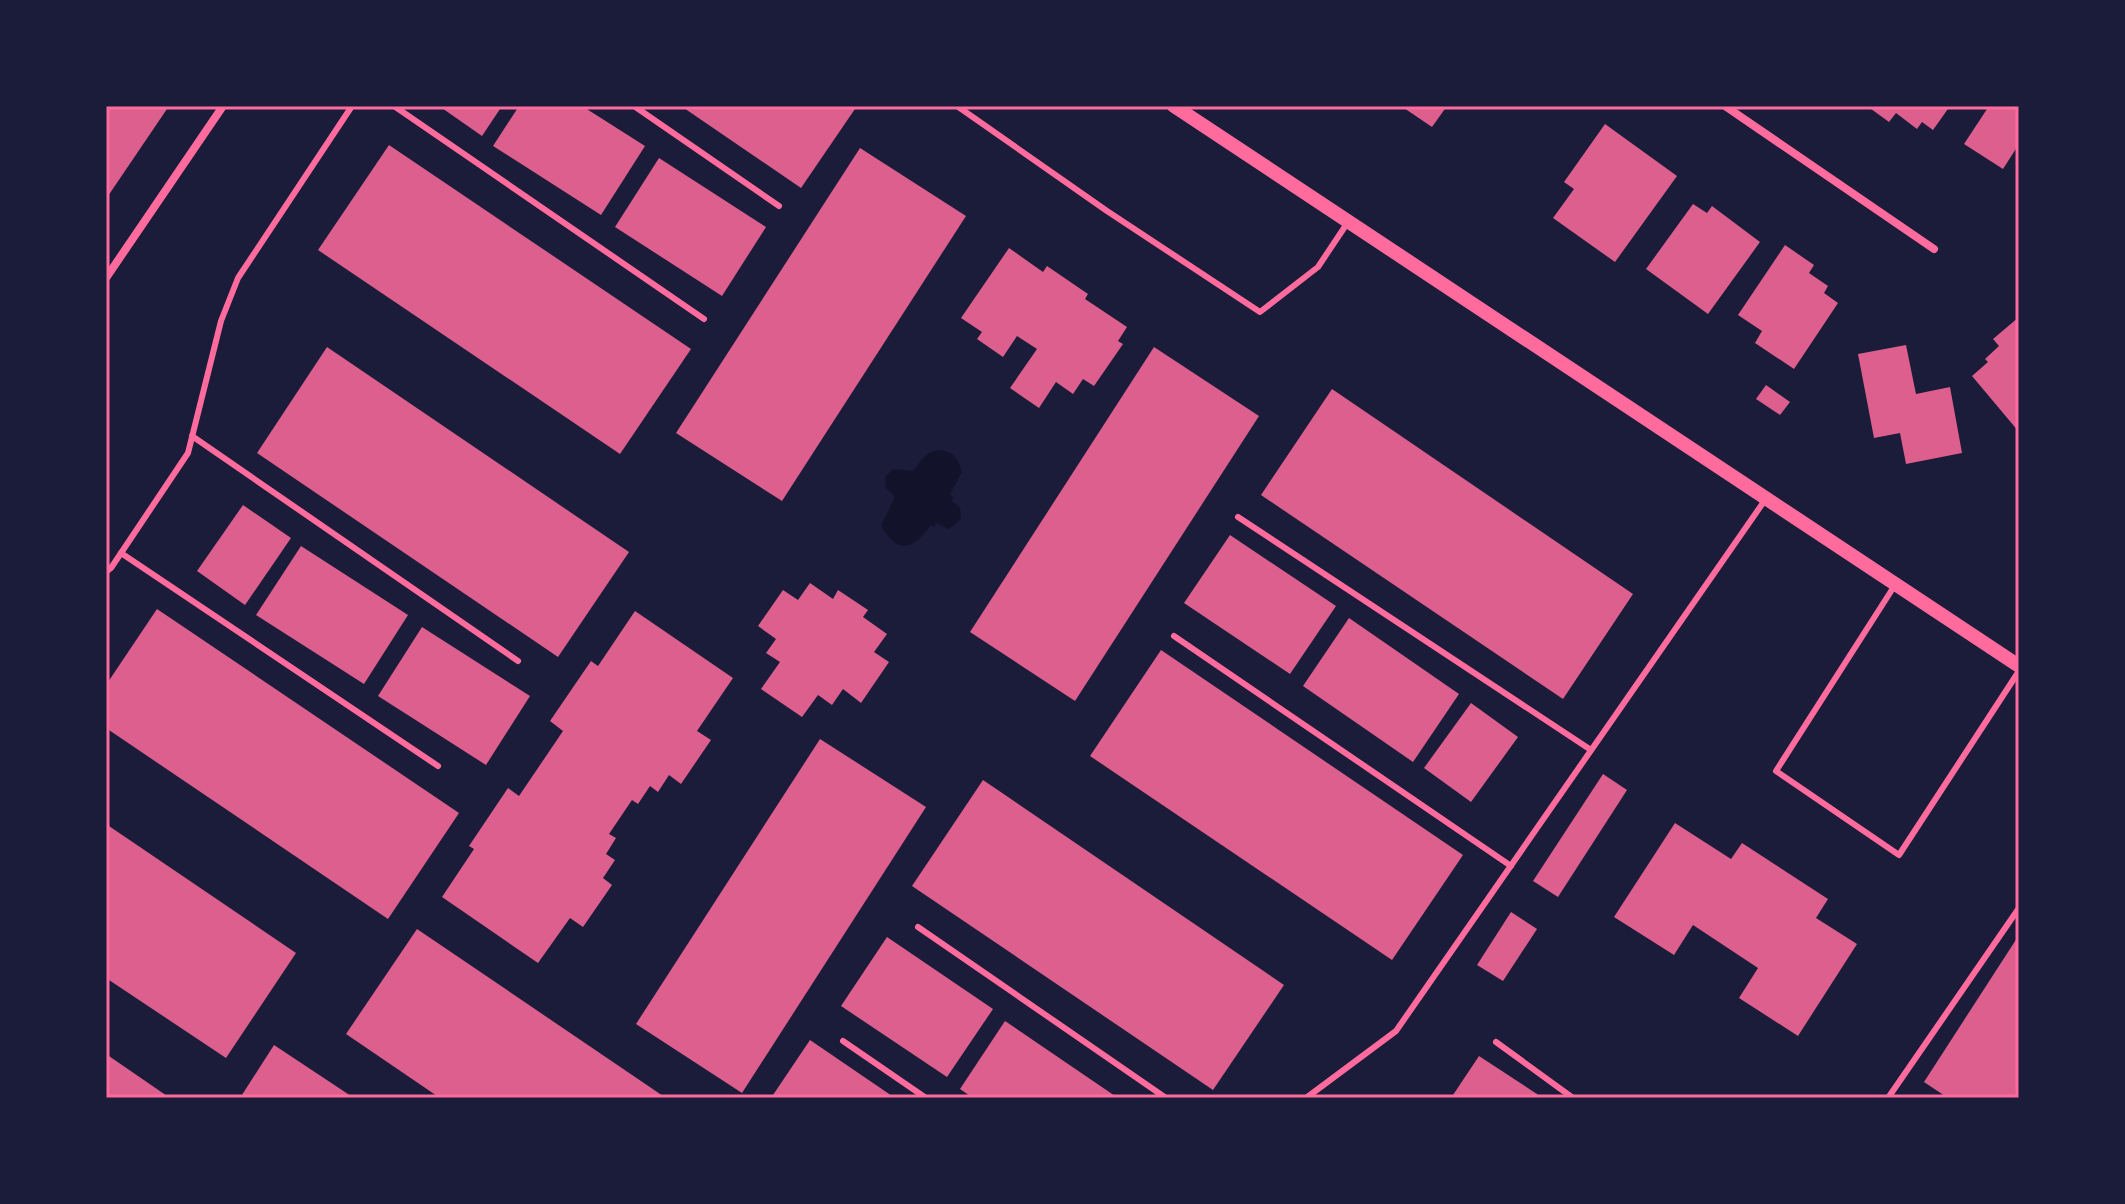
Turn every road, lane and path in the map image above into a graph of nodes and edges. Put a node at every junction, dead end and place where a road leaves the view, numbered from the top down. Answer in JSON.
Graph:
{"nodes":[{"id":1,"x":223,"y":106,"type":"edge"},
{"id":2,"x":352,"y":106,"type":"edge"},
{"id":3,"x":394,"y":106,"type":"edge"},
{"id":4,"x":634,"y":106,"type":"edge"},
{"id":5,"x":957,"y":106,"type":"edge"},
{"id":6,"x":1174,"y":106,"type":"edge"},
{"id":7,"x":1725,"y":106,"type":"edge"},
{"id":8,"x":779,"y":206,"type":"dead end"},
{"id":9,"x":1348,"y":222,"type":"junction"},
{"id":10,"x":1934,"y":249,"type":"dead end"},
{"id":11,"x":106,"y":278,"type":"edge"},
{"id":12,"x":704,"y":319,"type":"dead end"},
{"id":13,"x":192,"y":436,"type":"junction"},
{"id":14,"x":1765,"y":500,"type":"junction"},
{"id":15,"x":1238,"y":517,"type":"dead end"},
{"id":16,"x":121,"y":553,"type":"junction"},
{"id":17,"x":106,"y":572,"type":"edge"},
{"id":18,"x":1895,"y":585,"type":"junction"},
{"id":19,"x":1174,"y":636,"type":"dead end"},
{"id":20,"x":518,"y":661,"type":"dead end"},
{"id":21,"x":2019,"y":668,"type":"edge"},
{"id":22,"x":1591,"y":750,"type":"junction"},
{"id":23,"x":438,"y":766,"type":"dead end"},
{"id":24,"x":1511,"y":866,"type":"junction"},
{"id":25,"x":2019,"y":908,"type":"edge"},
{"id":26,"x":918,"y":927,"type":"dead end"},
{"id":27,"x":843,"y":1041,"type":"dead end"},
{"id":28,"x":1496,"y":1042,"type":"dead end"},
{"id":29,"x":926,"y":1098,"type":"edge"},
{"id":30,"x":1166,"y":1098,"type":"edge"},
{"id":31,"x":1306,"y":1098,"type":"edge"},
{"id":32,"x":1573,"y":1098,"type":"edge"},
{"id":33,"x":1888,"y":1098,"type":"edge"}],
"edges":[{"from":1,"to":11,"type":"street"},
{"from":2,"to":13,"type":"lane"},
{"from":3,"to":12,"type":"lane"},
{"from":4,"to":8,"type":"lane"},
{"from":5,"to":9,"type":"lane"},
{"from":6,"to":9,"type":"street"},
{"from":7,"to":10,"type":"street"},
{"from":9,"to":14,"type":"street"},
{"from":13,"to":16,"type":"lane"},
{"from":13,"to":20,"type":"lane"},
{"from":14,"to":18,"type":"street"},
{"from":14,"to":22,"type":"lane"},
{"from":15,"to":22,"type":"lane"},
{"from":16,"to":17,"type":"lane"},
{"from":16,"to":23,"type":"lane"},
{"from":18,"to":21,"type":"street"},
{"from":18,"to":21,"type":"lane"},
{"from":19,"to":24,"type":"lane"},
{"from":22,"to":24,"type":"lane"},
{"from":24,"to":31,"type":"lane"},
{"from":25,"to":33,"type":"lane"},
{"from":26,"to":30,"type":"lane"},
{"from":27,"to":29,"type":"lane"},
{"from":28,"to":32,"type":"lane"}]}
